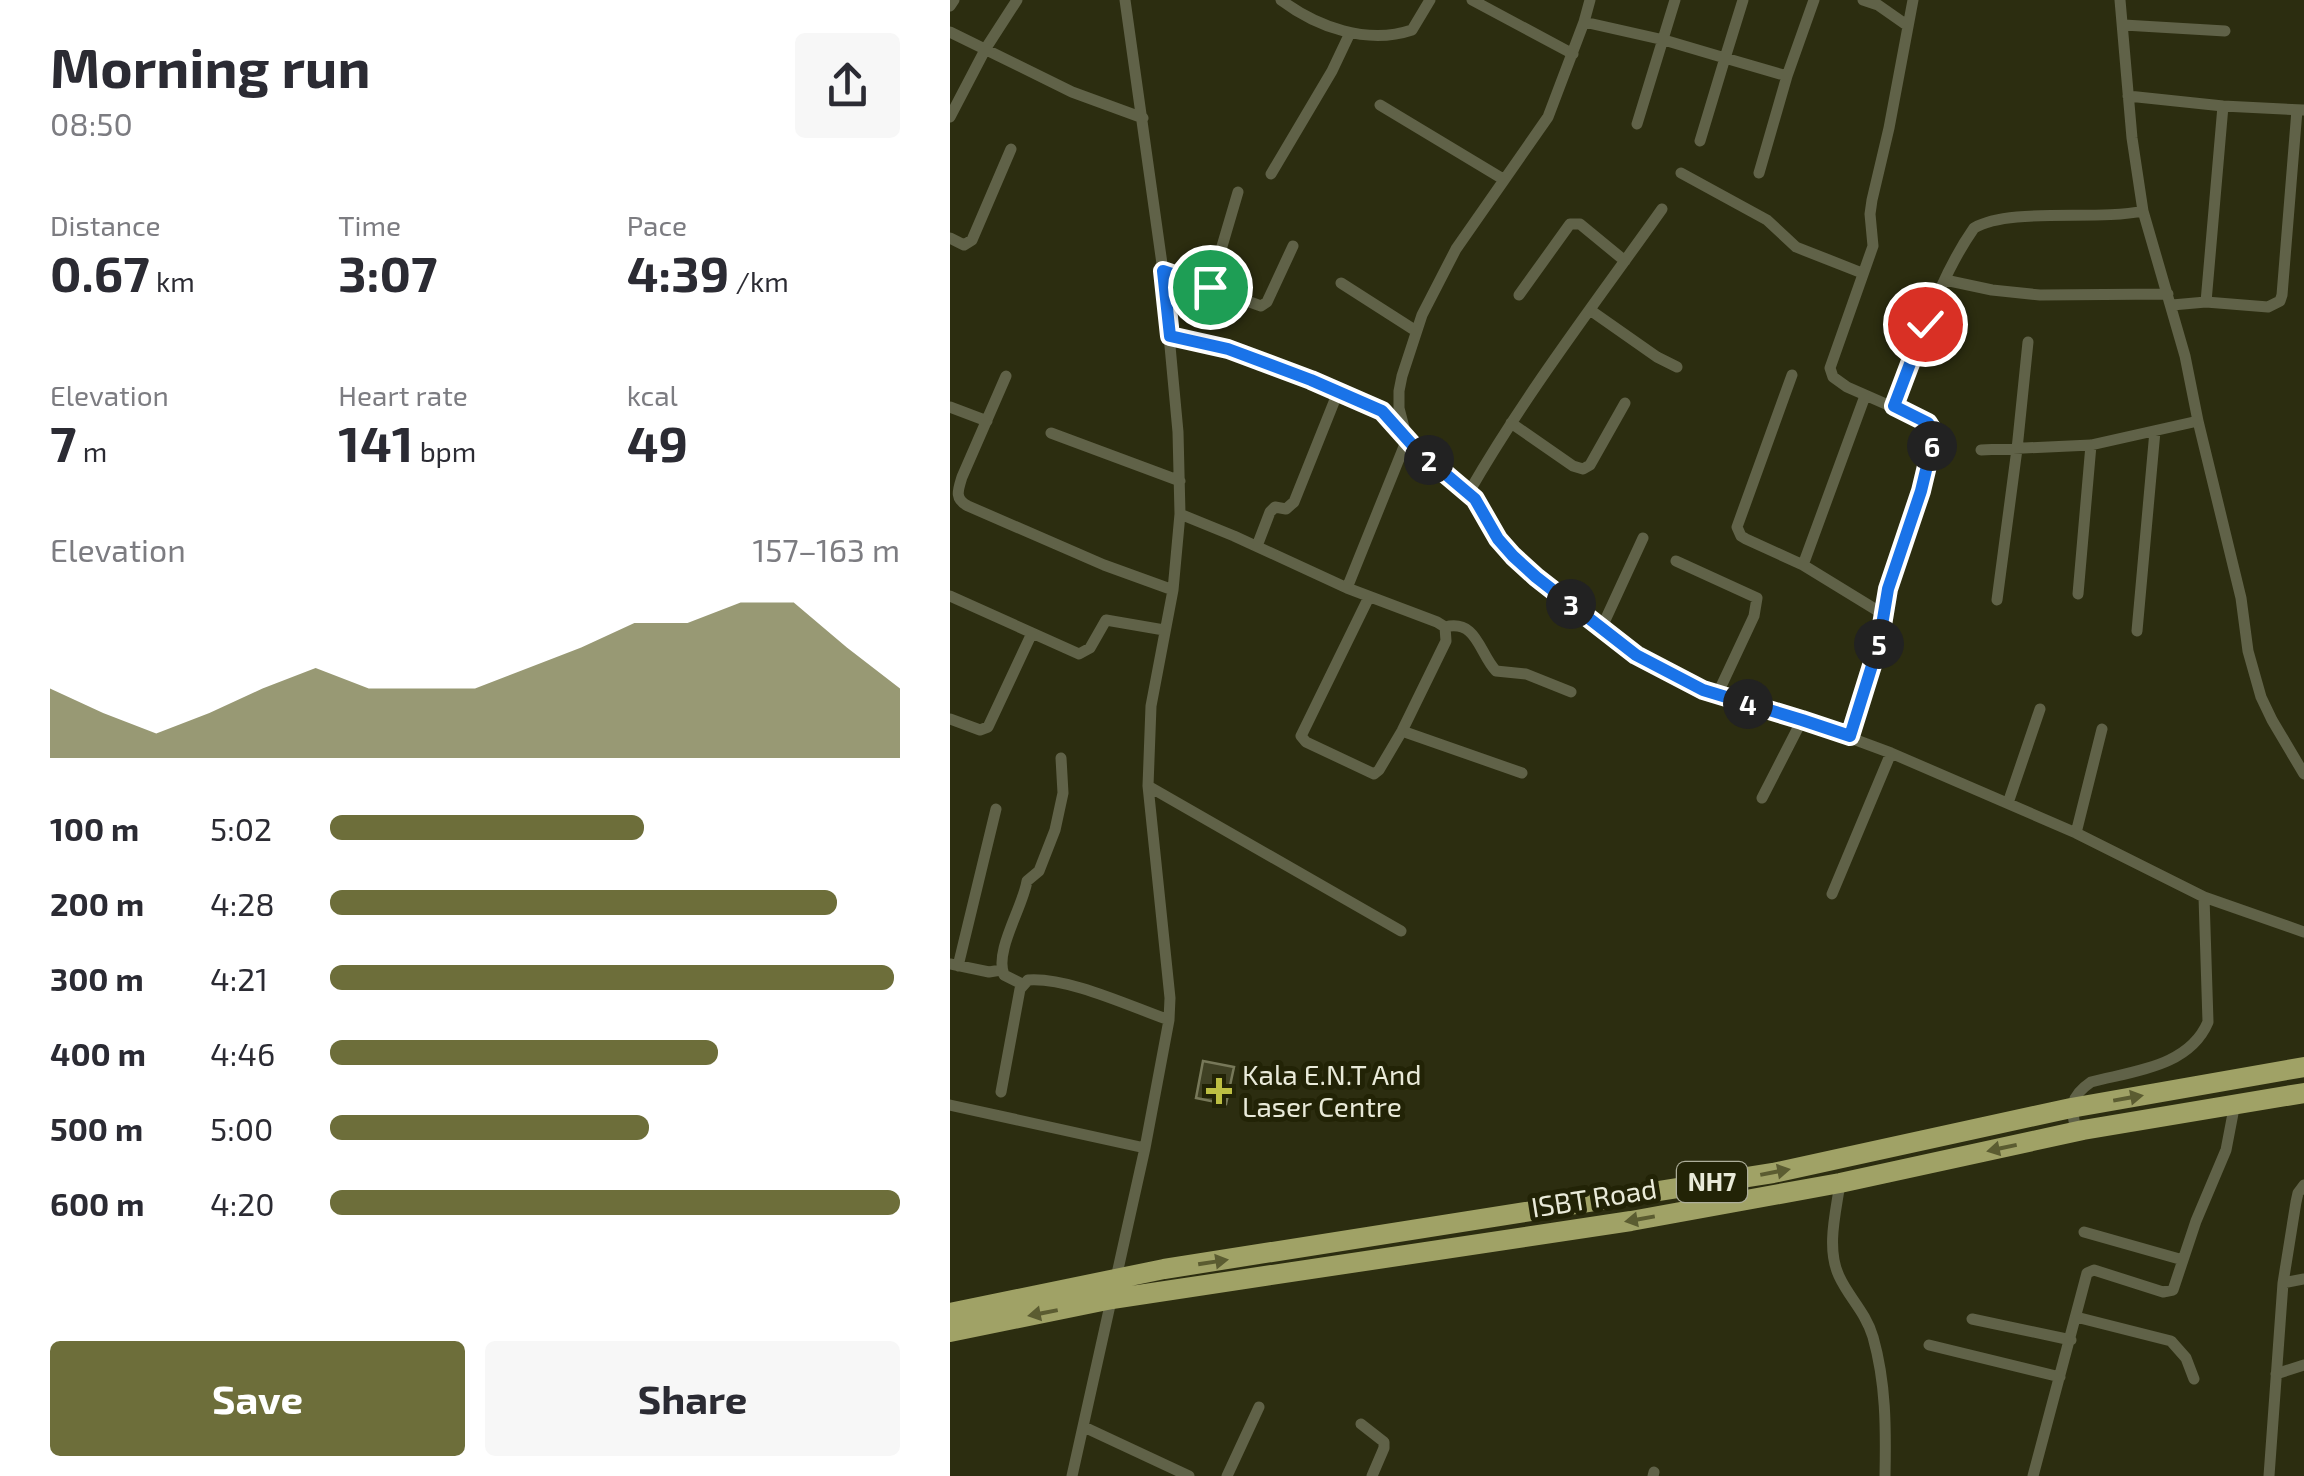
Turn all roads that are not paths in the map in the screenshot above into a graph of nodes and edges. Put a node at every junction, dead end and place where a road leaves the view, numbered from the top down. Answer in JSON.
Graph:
{"nodes":[{"id":1,"x":1017,"y":0,"type":"edge"},
{"id":2,"x":1126,"y":0,"type":"edge"},
{"id":3,"x":1281,"y":0,"type":"edge"},
{"id":4,"x":1430,"y":0,"type":"edge"},
{"id":5,"x":1472,"y":0,"type":"edge"},
{"id":6,"x":1590,"y":0,"type":"edge"},
{"id":7,"x":1675,"y":0,"type":"edge"},
{"id":8,"x":1743,"y":0,"type":"edge"},
{"id":9,"x":1814,"y":0,"type":"edge"},
{"id":10,"x":1862,"y":0,"type":"edge"},
{"id":11,"x":1913,"y":0,"type":"edge"},
{"id":12,"x":2120,"y":0,"type":"edge"},
{"id":13,"x":1584,"y":22,"type":"junction"},
{"id":14,"x":1908,"y":26,"type":"junction"},
{"id":15,"x":2124,"y":26,"type":"junction"},
{"id":16,"x":2226,"y":30,"type":"dead end"},
{"id":17,"x":950,"y":32,"type":"edge"},
{"id":18,"x":1350,"y":33,"type":"junction"},
{"id":19,"x":1664,"y":40,"type":"junction"},
{"id":20,"x":986,"y":48,"type":"junction"},
{"id":21,"x":1573,"y":54,"type":"junction"},
{"id":22,"x":1726,"y":58,"type":"junction"},
{"id":23,"x":1788,"y":76,"type":"junction"},
{"id":24,"x":2128,"y":96,"type":"junction"},
{"id":25,"x":1380,"y":105,"type":"dead end"},
{"id":26,"x":2223,"y":106,"type":"junction"},
{"id":27,"x":2301,"y":110,"type":"edge"},
{"id":28,"x":950,"y":117,"type":"edge"},
{"id":29,"x":1143,"y":118,"type":"junction"},
{"id":30,"x":1637,"y":124,"type":"dead end"},
{"id":31,"x":1700,"y":140,"type":"dead end"},
{"id":32,"x":1010,"y":149,"type":"dead end"},
{"id":33,"x":1681,"y":173,"type":"dead end"},
{"id":34,"x":1759,"y":173,"type":"dead end"},
{"id":35,"x":1272,"y":174,"type":"dead end"},
{"id":36,"x":1503,"y":179,"type":"junction"},
{"id":37,"x":1238,"y":192,"type":"dead end"},
{"id":38,"x":1662,"y":209,"type":"dead end"},
{"id":39,"x":2143,"y":211,"type":"junction"},
{"id":40,"x":950,"y":238,"type":"edge"},
{"id":41,"x":1293,"y":246,"type":"dead end"},
{"id":42,"x":1625,"y":260,"type":"junction"},
{"id":43,"x":1163,"y":271,"type":"junction"},
{"id":44,"x":1862,"y":273,"type":"junction"},
{"id":45,"x":1945,"y":280,"type":"junction"},
{"id":46,"x":1340,"y":283,"type":"dead end"},
{"id":47,"x":1210,"y":287,"type":"junction"},
{"id":48,"x":1519,"y":295,"type":"dead end"},
{"id":49,"x":2170,"y":300,"type":"junction"},
{"id":50,"x":2206,"y":302,"type":"junction"},
{"id":51,"x":1590,"y":310,"type":"junction"},
{"id":52,"x":1416,"y":331,"type":"junction"},
{"id":53,"x":1170,"y":336,"type":"junction"},
{"id":54,"x":2028,"y":342,"type":"dead end"},
{"id":55,"x":1676,"y":367,"type":"dead end"},
{"id":56,"x":1792,"y":374,"type":"dead end"},
{"id":57,"x":1006,"y":376,"type":"dead end"},
{"id":58,"x":1338,"y":392,"type":"junction"},
{"id":59,"x":1864,"y":396,"type":"junction"},
{"id":60,"x":1625,"y":403,"type":"dead end"},
{"id":61,"x":950,"y":406,"type":"edge"},
{"id":62,"x":1894,"y":406,"type":"junction"},
{"id":63,"x":987,"y":421,"type":"junction"},
{"id":64,"x":2198,"y":421,"type":"junction"},
{"id":65,"x":1511,"y":422,"type":"junction"},
{"id":66,"x":2155,"y":431,"type":"junction"},
{"id":67,"x":1051,"y":433,"type":"dead end"},
{"id":68,"x":1408,"y":439,"type":"junction"},
{"id":69,"x":2092,"y":445,"type":"junction"},
{"id":70,"x":2017,"y":449,"type":"junction"},
{"id":71,"x":1981,"y":450,"type":"dead end"},
{"id":72,"x":1180,"y":481,"type":"junction"},
{"id":73,"x":1469,"y":492,"type":"junction"},
{"id":74,"x":1180,"y":514,"type":"junction"},
{"id":75,"x":1643,"y":538,"type":"dead end"},
{"id":76,"x":1256,"y":546,"type":"junction"},
{"id":77,"x":1676,"y":561,"type":"dead end"},
{"id":78,"x":1803,"y":565,"type":"junction"},
{"id":79,"x":1347,"y":588,"type":"junction"},
{"id":80,"x":1173,"y":590,"type":"junction"},
{"id":81,"x":2078,"y":594,"type":"dead end"},
{"id":82,"x":950,"y":596,"type":"edge"},
{"id":83,"x":1369,"y":597,"type":"junction"},
{"id":84,"x":1997,"y":600,"type":"dead end"},
{"id":85,"x":1883,"y":614,"type":"junction"},
{"id":86,"x":1445,"y":627,"type":"junction"},
{"id":87,"x":1602,"y":627,"type":"junction"},
{"id":88,"x":1164,"y":630,"type":"junction"},
{"id":89,"x":2136,"y":631,"type":"dead end"},
{"id":90,"x":1032,"y":633,"type":"junction"},
{"id":91,"x":1571,"y":692,"type":"dead end"},
{"id":92,"x":1716,"y":694,"type":"junction"},
{"id":93,"x":2040,"y":709,"type":"dead end"},
{"id":94,"x":950,"y":719,"type":"edge"},
{"id":95,"x":1802,"y":720,"type":"junction"},
{"id":96,"x":2102,"y":729,"type":"dead end"},
{"id":97,"x":1402,"y":731,"type":"junction"},
{"id":98,"x":1850,"y":736,"type":"junction"},
{"id":99,"x":1891,"y":753,"type":"junction"},
{"id":100,"x":1060,"y":758,"type":"dead end"},
{"id":101,"x":1522,"y":772,"type":"dead end"},
{"id":102,"x":2304,"y":774,"type":"edge"},
{"id":103,"x":1148,"y":786,"type":"junction"},
{"id":104,"x":1762,"y":798,"type":"dead end"},
{"id":105,"x":2008,"y":803,"type":"junction"},
{"id":106,"x":996,"y":810,"type":"dead end"},
{"id":107,"x":2076,"y":833,"type":"junction"},
{"id":108,"x":1832,"y":894,"type":"dead end"},
{"id":109,"x":2204,"y":897,"type":"junction"},
{"id":110,"x":1402,"y":931,"type":"dead end"},
{"id":111,"x":2304,"y":932,"type":"edge"},
{"id":112,"x":954,"y":965,"type":"edge"},
{"id":113,"x":1001,"y":970,"type":"junction"},
{"id":114,"x":1022,"y":984,"type":"junction"},
{"id":115,"x":1168,"y":1020,"type":"junction"},
{"id":116,"x":2304,"y":1067,"type":"edge"},
{"id":117,"x":1001,"y":1092,"type":"dead end"},
{"id":118,"x":2304,"y":1093,"type":"edge"},
{"id":119,"x":2235,"y":1103,"type":"junction"},
{"id":120,"x":950,"y":1105,"type":"edge"},
{"id":121,"x":2071,"y":1108,"type":"junction"},
{"id":122,"x":2076,"y":1131,"type":"junction"},
{"id":123,"x":1145,"y":1148,"type":"junction"},
{"id":124,"x":1840,"y":1183,"type":"junction"},
{"id":125,"x":2304,"y":1185,"type":"edge"},
{"id":126,"x":2084,"y":1232,"type":"dead end"},
{"id":127,"x":2182,"y":1260,"type":"junction"},
{"id":128,"x":2304,"y":1278,"type":"edge"},
{"id":129,"x":2283,"y":1283,"type":"junction"},
{"id":130,"x":1115,"y":1289,"type":"junction"},
{"id":131,"x":950,"y":1314,"type":"edge"},
{"id":132,"x":2076,"y":1317,"type":"junction"},
{"id":133,"x":1972,"y":1320,"type":"dead end"},
{"id":134,"x":950,"y":1332,"type":"edge"},
{"id":135,"x":2071,"y":1340,"type":"junction"},
{"id":136,"x":1929,"y":1345,"type":"dead end"},
{"id":137,"x":2304,"y":1365,"type":"edge"},
{"id":138,"x":2276,"y":1374,"type":"junction"},
{"id":139,"x":2060,"y":1377,"type":"junction"},
{"id":140,"x":2194,"y":1379,"type":"dead end"},
{"id":141,"x":1259,"y":1406,"type":"dead end"},
{"id":142,"x":1361,"y":1424,"type":"dead end"},
{"id":143,"x":1084,"y":1427,"type":"junction"},
{"id":144,"x":1072,"y":1476,"type":"edge"},
{"id":145,"x":1189,"y":1476,"type":"edge"},
{"id":146,"x":1227,"y":1476,"type":"edge"},
{"id":147,"x":1372,"y":1476,"type":"edge"},
{"id":148,"x":1884,"y":1476,"type":"edge"},
{"id":149,"x":2033,"y":1476,"type":"edge"},
{"id":150,"x":2269,"y":1476,"type":"edge"}],
"edges":[{"from":1,"to":20,"type":"street"},
{"from":2,"to":29,"type":"street"},
{"from":3,"to":18,"type":"street"},
{"from":4,"to":18,"type":"street"},
{"from":5,"to":21,"type":"street"},
{"from":6,"to":13,"type":"street"},
{"from":7,"to":19,"type":"street"},
{"from":8,"to":22,"type":"street"},
{"from":9,"to":23,"type":"street"},
{"from":10,"to":14,"type":"street"},
{"from":11,"to":14,"type":"street"},
{"from":12,"to":15,"type":"street"},
{"from":13,"to":19,"type":"street"},
{"from":13,"to":21,"type":"street"},
{"from":14,"to":44,"type":"street"},
{"from":15,"to":16,"type":"street"},
{"from":15,"to":24,"type":"street"},
{"from":17,"to":20,"type":"street"},
{"from":18,"to":35,"type":"street"},
{"from":19,"to":22,"type":"street"},
{"from":19,"to":30,"type":"street"},
{"from":20,"to":28,"type":"street"},
{"from":20,"to":29,"type":"street"},
{"from":21,"to":36,"type":"street"},
{"from":22,"to":23,"type":"street"},
{"from":22,"to":31,"type":"street"},
{"from":23,"to":34,"type":"street"},
{"from":24,"to":26,"type":"street"},
{"from":24,"to":39,"type":"street"},
{"from":25,"to":36,"type":"street"},
{"from":26,"to":27,"type":"street"},
{"from":26,"to":50,"type":"street"},
{"from":27,"to":50,"type":"street"},
{"from":29,"to":43,"type":"street"},
{"from":32,"to":40,"type":"street"},
{"from":33,"to":44,"type":"street"},
{"from":36,"to":52,"type":"street"},
{"from":37,"to":47,"type":"street"},
{"from":38,"to":42,"type":"street"},
{"from":39,"to":45,"type":"street"},
{"from":39,"to":49,"type":"street"},
{"from":41,"to":47,"type":"street"},
{"from":42,"to":48,"type":"street"},
{"from":42,"to":51,"type":"street"},
{"from":43,"to":47,"type":"street"},
{"from":43,"to":53,"type":"street"},
{"from":44,"to":59,"type":"street"},
{"from":45,"to":49,"type":"street"},
{"from":45,"to":62,"type":"street"},
{"from":46,"to":52,"type":"street"},
{"from":49,"to":50,"type":"street"},
{"from":49,"to":64,"type":"street"},
{"from":51,"to":55,"type":"street"},
{"from":51,"to":65,"type":"street"},
{"from":52,"to":68,"type":"street"},
{"from":53,"to":58,"type":"street"},
{"from":53,"to":72,"type":"street"},
{"from":54,"to":70,"type":"street"},
{"from":56,"to":78,"type":"street"},
{"from":57,"to":63,"type":"street"},
{"from":58,"to":68,"type":"street"},
{"from":58,"to":76,"type":"street"},
{"from":59,"to":62,"type":"street"},
{"from":59,"to":78,"type":"street"},
{"from":60,"to":65,"type":"street"},
{"from":61,"to":63,"type":"street"},
{"from":62,"to":85,"type":"street"},
{"from":63,"to":80,"type":"street"},
{"from":64,"to":66,"type":"street"},
{"from":64,"to":102,"type":"street"},
{"from":65,"to":73,"type":"street"},
{"from":66,"to":69,"type":"street"},
{"from":66,"to":89,"type":"street"},
{"from":67,"to":72,"type":"street"},
{"from":68,"to":73,"type":"street"},
{"from":68,"to":79,"type":"street"},
{"from":69,"to":70,"type":"street"},
{"from":69,"to":81,"type":"street"},
{"from":70,"to":71,"type":"street"},
{"from":70,"to":84,"type":"street"},
{"from":72,"to":74,"type":"street"},
{"from":73,"to":87,"type":"street"},
{"from":74,"to":76,"type":"street"},
{"from":74,"to":80,"type":"street"},
{"from":75,"to":87,"type":"street"},
{"from":76,"to":79,"type":"street"},
{"from":77,"to":92,"type":"street"},
{"from":78,"to":85,"type":"street"},
{"from":79,"to":83,"type":"street"},
{"from":80,"to":88,"type":"street"},
{"from":82,"to":90,"type":"street"},
{"from":83,"to":86,"type":"street"},
{"from":83,"to":97,"type":"street"},
{"from":85,"to":98,"type":"street"},
{"from":86,"to":91,"type":"street"},
{"from":86,"to":97,"type":"street"},
{"from":87,"to":92,"type":"street"},
{"from":88,"to":90,"type":"street"},
{"from":88,"to":103,"type":"street"},
{"from":90,"to":94,"type":"street"},
{"from":92,"to":95,"type":"street"},
{"from":93,"to":105,"type":"street"},
{"from":95,"to":98,"type":"street"},
{"from":95,"to":104,"type":"street"},
{"from":96,"to":107,"type":"street"},
{"from":97,"to":101,"type":"street"},
{"from":98,"to":99,"type":"street"},
{"from":99,"to":105,"type":"street"},
{"from":99,"to":108,"type":"street"},
{"from":100,"to":113,"type":"street"},
{"from":103,"to":110,"type":"street"},
{"from":103,"to":115,"type":"street"},
{"from":105,"to":107,"type":"street"},
{"from":106,"to":112,"type":"street"},
{"from":107,"to":109,"type":"street"},
{"from":109,"to":111,"type":"street"},
{"from":109,"to":121,"type":"street"},
{"from":112,"to":113,"type":"street"},
{"from":113,"to":114,"type":"street"},
{"from":114,"to":115,"type":"street"},
{"from":114,"to":117,"type":"street"},
{"from":115,"to":123,"type":"street"},
{"from":121,"to":116,"type":"highway","number":"NH7","one_way":true},
{"from":118,"to":119,"type":"highway","name":"ISBT Road","number":"NH7"},
{"from":119,"to":122,"type":"highway","name":"ISBT Road","number":"NH7"},
{"from":119,"to":127,"type":"street"},
{"from":120,"to":123,"type":"street"},
{"from":121,"to":122,"type":"street"},
{"from":130,"to":121,"type":"highway","number":"NH7","one_way":true},
{"from":122,"to":124,"type":"highway","name":"ISBT Road","number":"NH7","one_way":true},
{"from":123,"to":130,"type":"street"},
{"from":124,"to":130,"type":"highway","name":"ISBT Road","number":"NH7","one_way":true},
{"from":124,"to":148,"type":"street"},
{"from":125,"to":129,"type":"street"},
{"from":126,"to":127,"type":"street"},
{"from":127,"to":132,"type":"street"},
{"from":128,"to":129,"type":"street"},
{"from":129,"to":138,"type":"street"},
{"from":130,"to":131,"type":"highway","number":"NH7"},
{"from":130,"to":134,"type":"highway","name":"ISBT Road","number":"NH7","one_way":true},
{"from":130,"to":143,"type":"street"},
{"from":132,"to":135,"type":"street"},
{"from":132,"to":140,"type":"street"},
{"from":133,"to":135,"type":"street"},
{"from":135,"to":139,"type":"street"},
{"from":136,"to":139,"type":"street"},
{"from":137,"to":138,"type":"street"},
{"from":138,"to":150,"type":"street"},
{"from":139,"to":149,"type":"street"},
{"from":141,"to":146,"type":"street"},
{"from":142,"to":147,"type":"street"},
{"from":143,"to":144,"type":"street"},
{"from":143,"to":145,"type":"street"}]}
